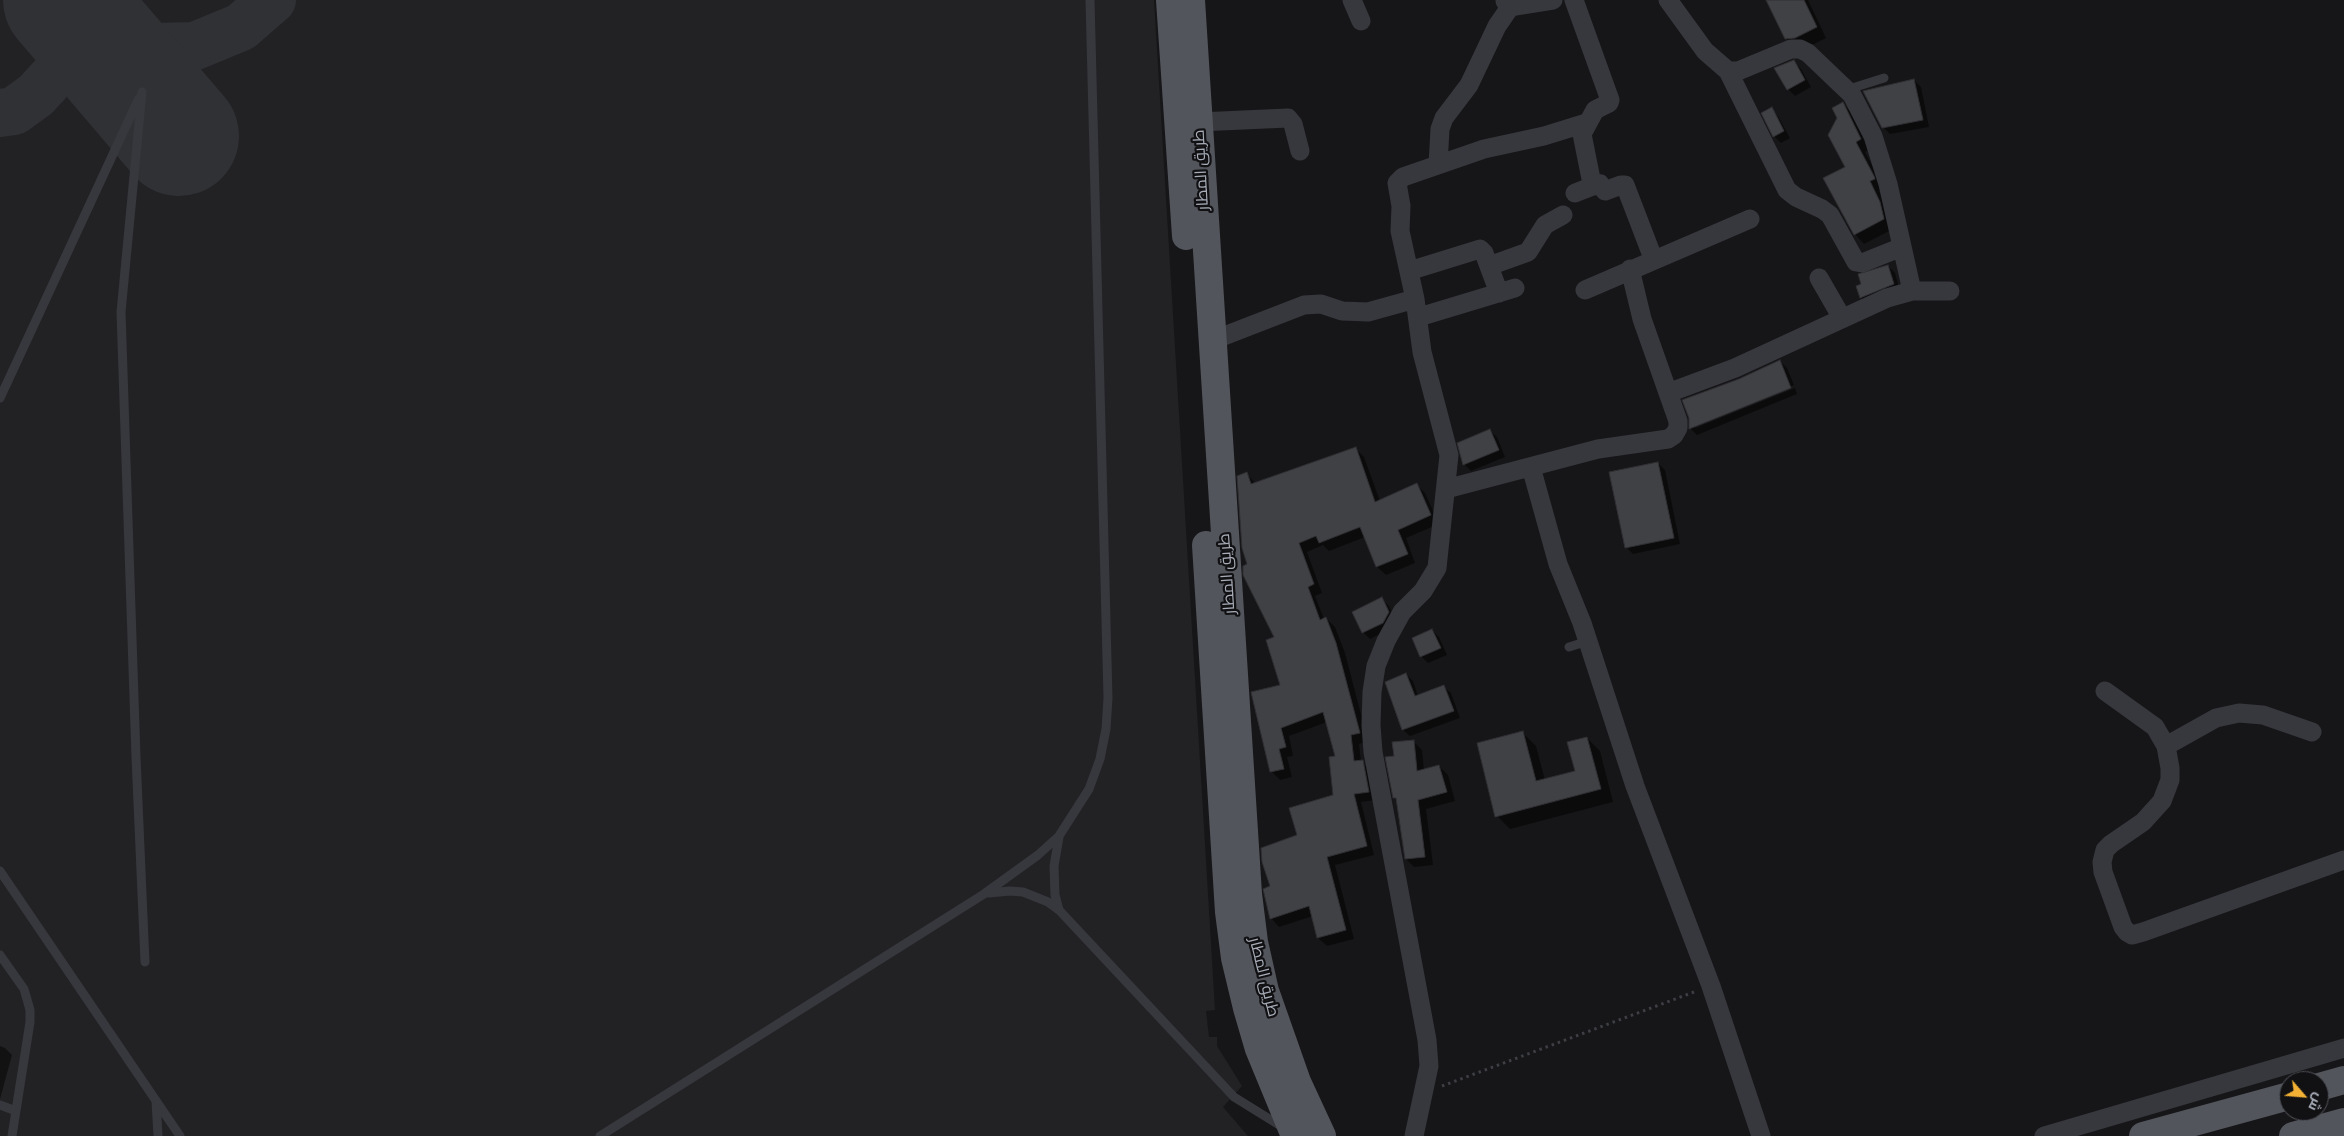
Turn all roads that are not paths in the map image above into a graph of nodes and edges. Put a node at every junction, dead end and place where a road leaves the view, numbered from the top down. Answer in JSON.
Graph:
{"nodes":[{"id":1,"x":1090,"y":0,"type":"edge"},
{"id":2,"x":1170,"y":0,"type":"edge"},
{"id":3,"x":1191,"y":0,"type":"edge"},
{"id":4,"x":1352,"y":0,"type":"edge"},
{"id":5,"x":1552,"y":0,"type":"edge"},
{"id":6,"x":1574,"y":0,"type":"edge"},
{"id":7,"x":1668,"y":0,"type":"edge"},
{"id":8,"x":1510,"y":2,"type":"edge"},
{"id":9,"x":1361,"y":21,"type":"dead end"},
{"id":10,"x":1728,"y":71,"type":"junction"},
{"id":11,"x":1884,"y":78,"type":"dead end"},
{"id":12,"x":1846,"y":90,"type":"junction"},
{"id":13,"x":1198,"y":122,"type":"junction"},
{"id":14,"x":1586,"y":123,"type":"junction"},
{"id":15,"x":1300,"y":151,"type":"dead end"},
{"id":16,"x":1438,"y":165,"type":"junction"},
{"id":17,"x":1593,"y":186,"type":"junction"},
{"id":18,"x":1575,"y":193,"type":"dead end"},
{"id":19,"x":1563,"y":215,"type":"dead end"},
{"id":20,"x":1750,"y":219,"type":"dead end"},
{"id":21,"x":1902,"y":248,"type":"junction"},
{"id":22,"x":1653,"y":258,"type":"junction"},
{"id":23,"x":1489,"y":266,"type":"junction"},
{"id":24,"x":1630,"y":269,"type":"junction"},
{"id":25,"x":1409,"y":271,"type":"junction"},
{"id":26,"x":1819,"y":278,"type":"dead end"},
{"id":27,"x":1585,"y":290,"type":"dead end"},
{"id":28,"x":1912,"y":291,"type":"junction"},
{"id":29,"x":1950,"y":291,"type":"dead end"},
{"id":30,"x":1417,"y":308,"type":"junction"},
{"id":31,"x":1842,"y":318,"type":"junction"},
{"id":32,"x":1211,"y":341,"type":"junction"},
{"id":33,"x":1668,"y":393,"type":"junction"},
{"id":34,"x":0,"y":398,"type":"edge"},
{"id":35,"x":1531,"y":466,"type":"junction"},
{"id":36,"x":1446,"y":488,"type":"junction"},
{"id":37,"x":1588,"y":642,"type":"junction"},
{"id":38,"x":1569,"y":647,"type":"dead end"},
{"id":39,"x":2105,"y":691,"type":"dead end"},
{"id":40,"x":2312,"y":732,"type":"dead end"},
{"id":41,"x":2166,"y":746,"type":"junction"},
{"id":42,"x":1059,"y":836,"type":"junction"},
{"id":43,"x":2344,"y":860,"type":"edge"},
{"id":44,"x":0,"y":871,"type":"edge"},
{"id":45,"x":984,"y":894,"type":"junction"},
{"id":46,"x":1059,"y":910,"type":"junction"},
{"id":47,"x":0,"y":954,"type":"edge"},
{"id":48,"x":145,"y":962,"type":"dead end"},
{"id":49,"x":2344,"y":1048,"type":"edge"},
{"id":50,"x":2344,"y":1080,"type":"edge"},
{"id":51,"x":2329,"y":1085,"type":"edge"},
{"id":52,"x":2279,"y":1099,"type":"edge"},
{"id":53,"x":156,"y":1100,"type":"junction"},
{"id":54,"x":0,"y":1105,"type":"edge"},
{"id":55,"x":16,"y":1111,"type":"junction"},
{"id":56,"x":2344,"y":1122,"type":"edge"},
{"id":57,"x":1307,"y":1133,"type":"edge"},
{"id":58,"x":12,"y":1136,"type":"edge"},
{"id":59,"x":158,"y":1136,"type":"edge"},
{"id":60,"x":180,"y":1136,"type":"edge"},
{"id":61,"x":600,"y":1136,"type":"edge"},
{"id":62,"x":1414,"y":1136,"type":"edge"},
{"id":63,"x":1761,"y":1136,"type":"edge"},
{"id":64,"x":2044,"y":1136,"type":"edge"},
{"id":65,"x":2143,"y":1136,"type":"edge"},
{"id":66,"x":2293,"y":1136,"type":"edge"}],
"edges":[{"from":1,"to":42,"type":"lane"},
{"from":2,"to":57,"type":"main road","name":"طريق المطار"},
{"from":3,"to":13,"type":"main road","name":"طريق المطار"},
{"from":4,"to":9,"type":"street"},
{"from":5,"to":8,"type":"street"},
{"from":6,"to":14,"type":"street"},
{"from":7,"to":10,"type":"street"},
{"from":8,"to":16,"type":"street"},
{"from":10,"to":12,"type":"street"},
{"from":10,"to":21,"type":"street"},
{"from":11,"to":12,"type":"lane"},
{"from":12,"to":21,"type":"street"},
{"from":13,"to":15,"type":"street"},
{"from":13,"to":32,"type":"main road","name":"طريق المطار"},
{"from":14,"to":16,"type":"street"},
{"from":14,"to":17,"type":"street"},
{"from":16,"to":25,"type":"street"},
{"from":17,"to":18,"type":"street"},
{"from":17,"to":22,"type":"street"},
{"from":19,"to":23,"type":"street"},
{"from":20,"to":22,"type":"street"},
{"from":21,"to":28,"type":"street"},
{"from":22,"to":24,"type":"street"},
{"from":23,"to":25,"type":"street"},
{"from":23,"to":30,"type":"street"},
{"from":24,"to":27,"type":"street"},
{"from":24,"to":33,"type":"street"},
{"from":25,"to":30,"type":"street"},
{"from":26,"to":31,"type":"street"},
{"from":28,"to":29,"type":"street"},
{"from":28,"to":31,"type":"street"},
{"from":30,"to":32,"type":"street"},
{"from":30,"to":36,"type":"street"},
{"from":31,"to":33,"type":"street"},
{"from":32,"to":57,"type":"main road","name":"طريق المطار"},
{"from":33,"to":35,"type":"street"},
{"from":34,"to":48,"type":"lane"},
{"from":35,"to":36,"type":"street"},
{"from":35,"to":37,"type":"street"},
{"from":36,"to":62,"type":"street"},
{"from":37,"to":38,"type":"lane"},
{"from":37,"to":63,"type":"street"},
{"from":39,"to":41,"type":"street"},
{"from":40,"to":41,"type":"street"},
{"from":41,"to":43,"type":"street"},
{"from":42,"to":45,"type":"lane"},
{"from":42,"to":46,"type":"lane"},
{"from":44,"to":53,"type":"lane"},
{"from":45,"to":46,"type":"lane"},
{"from":45,"to":61,"type":"lane"},
{"from":46,"to":57,"type":"lane"},
{"from":47,"to":55,"type":"lane"},
{"from":49,"to":64,"type":"street"},
{"from":50,"to":51,"type":"main road"},
{"from":52,"to":65,"type":"main road"},
{"from":53,"to":59,"type":"lane"},
{"from":53,"to":60,"type":"lane"},
{"from":54,"to":55,"type":"lane"},
{"from":55,"to":58,"type":"lane"},
{"from":56,"to":66,"type":"main road"}]}
